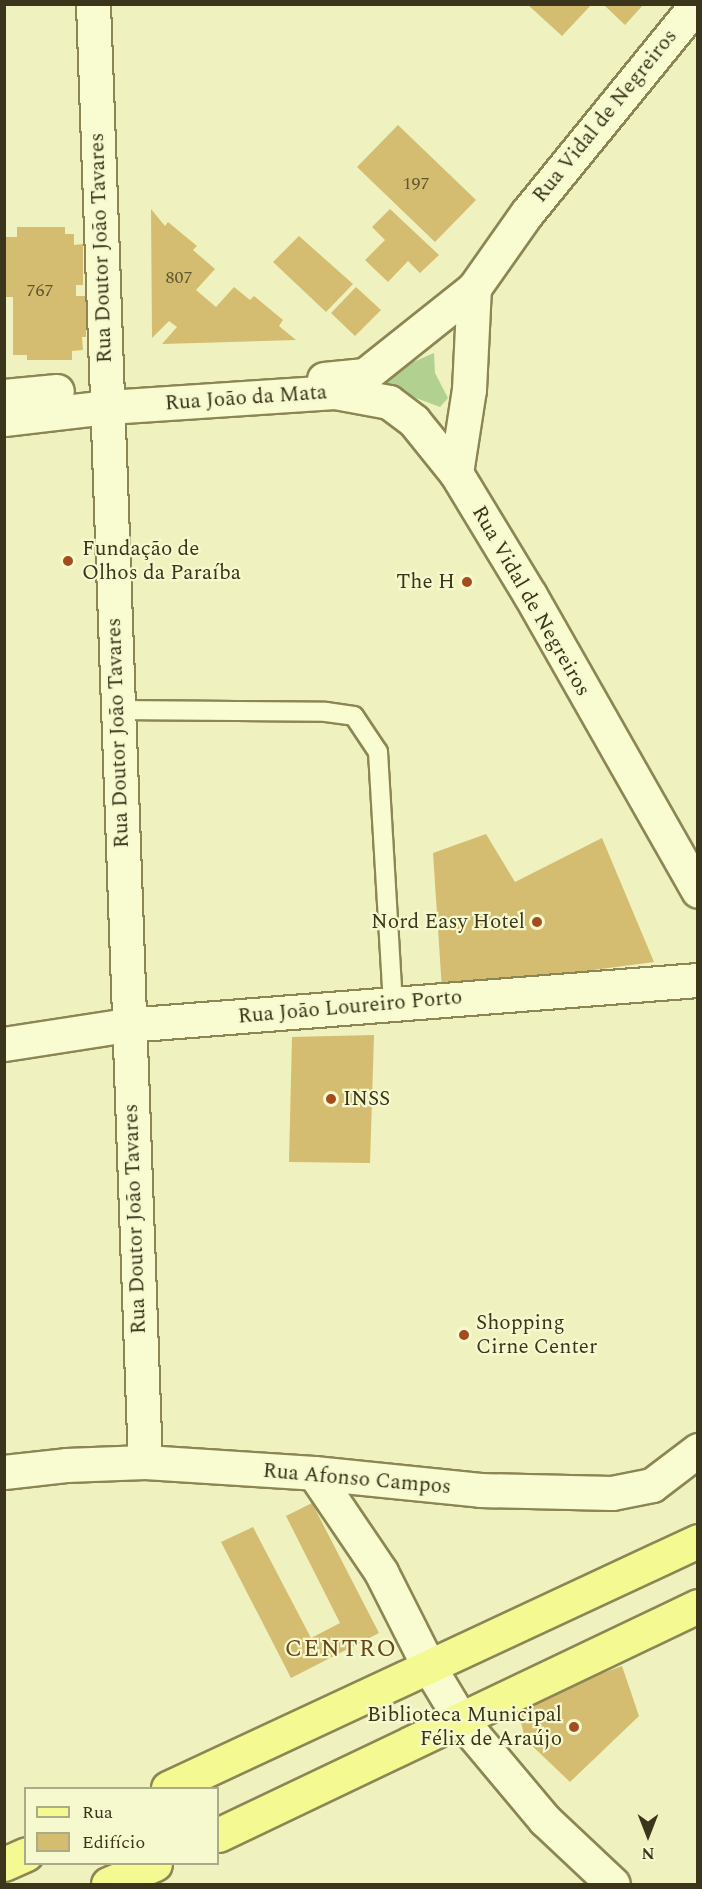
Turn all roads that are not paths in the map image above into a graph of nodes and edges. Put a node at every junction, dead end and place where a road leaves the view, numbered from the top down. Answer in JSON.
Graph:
{"nodes":[{"id":1,"x":93,"y":4,"type":"edge"},
{"id":2,"x":697,"y":4,"type":"edge"},
{"id":3,"x":474,"y":288,"type":"junction"},
{"id":4,"x":365,"y":375,"type":"joint"},
{"id":5,"x":4,"y":396,"type":"edge"},
{"id":6,"x":107,"y":397,"type":"junction"},
{"id":7,"x":4,"y":419,"type":"edge"},
{"id":8,"x":456,"y":473,"type":"junction"},
{"id":9,"x":117,"y":710,"type":"junction"},
{"id":10,"x":698,"y":891,"type":"edge"},
{"id":11,"x":698,"y":980,"type":"edge"},
{"id":12,"x":393,"y":1004,"type":"junction"},
{"id":13,"x":127,"y":1025,"type":"junction"},
{"id":14,"x":4,"y":1044,"type":"edge"},
{"id":15,"x":698,"y":1450,"type":"edge"},
{"id":16,"x":145,"y":1462,"type":"junction"},
{"id":17,"x":4,"y":1472,"type":"edge"},
{"id":18,"x":314,"y":1473,"type":"junction"},
{"id":19,"x":698,"y":1541,"type":"edge"},
{"id":20,"x":698,"y":1606,"type":"edge"},
{"id":21,"x":429,"y":1666,"type":"junction"},
{"id":22,"x":461,"y":1720,"type":"junction"},
{"id":23,"x":170,"y":1787,"type":"edge"},
{"id":24,"x":219,"y":1835,"type":"edge"},
{"id":25,"x":24,"y":1855,"type":"edge"},
{"id":26,"x":4,"y":1864,"type":"edge"},
{"id":27,"x":151,"y":1865,"type":"edge"},
{"id":28,"x":108,"y":1884,"type":"edge"},
{"id":29,"x":613,"y":1884,"type":"edge"}],
"edges":[{"from":1,"to":6,"type":"main road","name":"Rua Doutor João Tavares"},
{"from":2,"to":3,"type":"main road","name":"Rua Vidal de Negreiros"},
{"from":3,"to":4,"type":"main road","name":"Rua Vidal de Negreiros"},
{"from":3,"to":8,"type":"main road"},
{"from":4,"to":6,"type":"main road","name":"Rua João da Mata"},
{"from":5,"to":6,"type":"main road","name":"Rua João da Mata"},
{"from":6,"to":7,"type":"main road","name":"Rua João da Mata"},
{"from":6,"to":8,"type":"main road","name":"Rua João da Mata"},
{"from":6,"to":9,"type":"main road","name":"Rua Doutor João Tavares"},
{"from":8,"to":10,"type":"main road","name":"Rua Vidal de Negreiros"},
{"from":9,"to":12,"type":"lane"},
{"from":9,"to":13,"type":"main road","name":"Rua Doutor João Tavares"},
{"from":11,"to":12,"type":"main road","name":"Rua João Loureiro Porto"},
{"from":12,"to":13,"type":"main road","name":"Rua João Loureiro Porto"},
{"from":13,"to":14,"type":"main road","name":"Rua João Loureiro Porto"},
{"from":13,"to":16,"type":"main road","name":"Rua Doutor João Tavares"},
{"from":15,"to":18,"type":"main road","name":"Rua Afonso Campos"},
{"from":16,"to":17,"type":"main road","name":"Rua Afonso Campos"},
{"from":16,"to":18,"type":"main road","name":"Rua Afonso Campos"},
{"from":18,"to":21,"type":"main road"},
{"from":19,"to":21,"type":"main road"},
{"from":20,"to":22,"type":"main road"},
{"from":21,"to":22,"type":"main road"},
{"from":21,"to":23,"type":"main road"},
{"from":22,"to":24,"type":"main road"},
{"from":22,"to":29,"type":"main road"},
{"from":25,"to":26,"type":"main road"},
{"from":27,"to":28,"type":"main road"}]}
